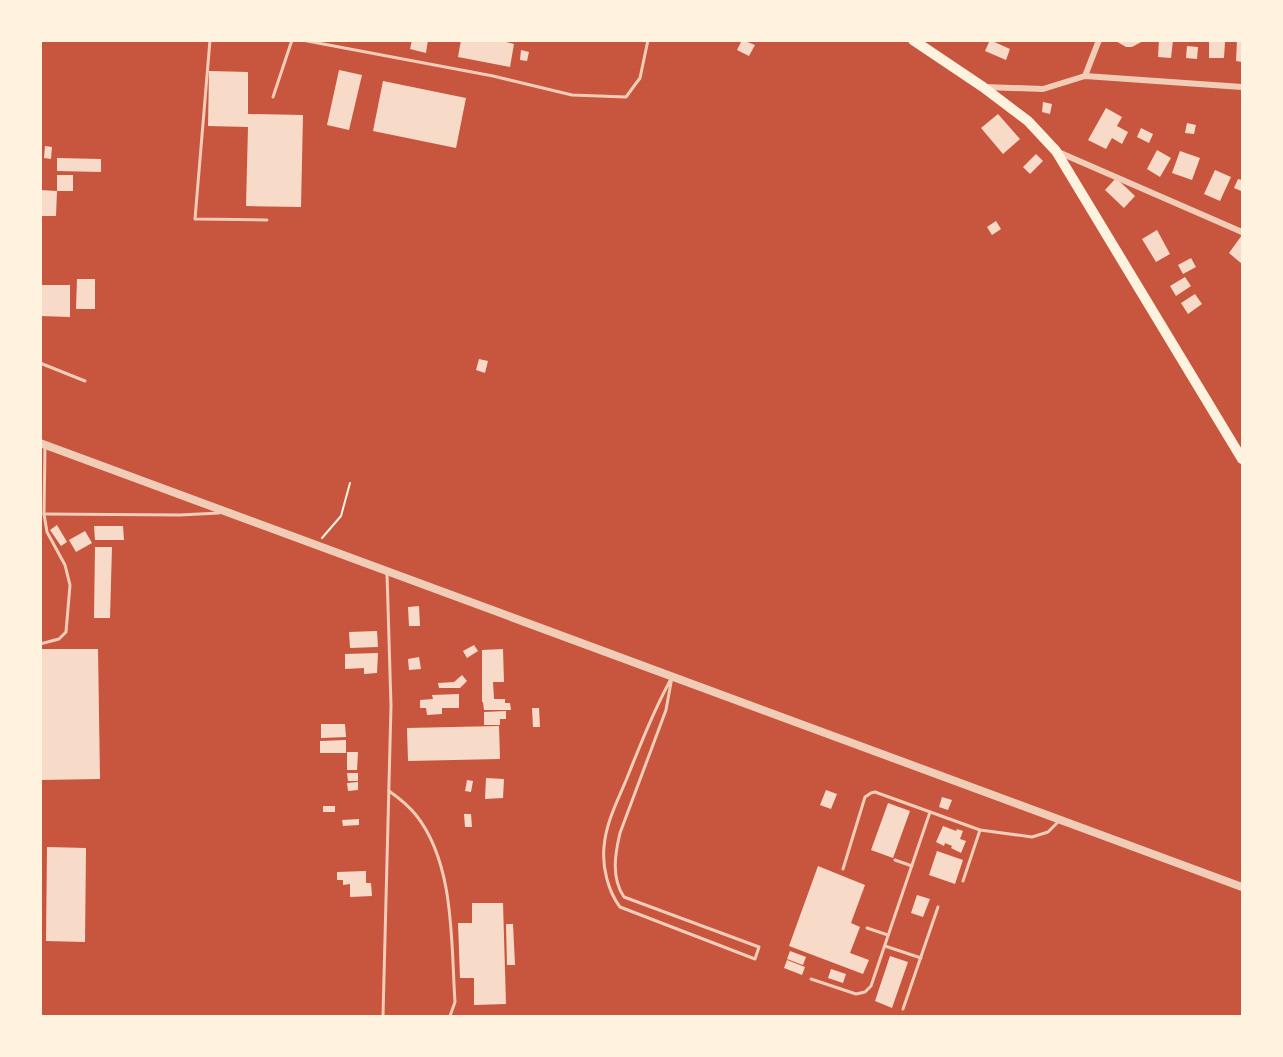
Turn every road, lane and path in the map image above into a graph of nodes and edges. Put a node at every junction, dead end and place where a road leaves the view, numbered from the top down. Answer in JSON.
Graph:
{"nodes":[{"id":1,"x":210,"y":40,"type":"edge"},
{"id":2,"x":292,"y":40,"type":"edge"},
{"id":3,"x":302,"y":40,"type":"edge"},
{"id":4,"x":648,"y":40,"type":"edge"},
{"id":5,"x":913,"y":40,"type":"edge"},
{"id":6,"x":1099,"y":40,"type":"edge"},
{"id":7,"x":1085,"y":76,"type":"junction"},
{"id":8,"x":983,"y":87,"type":"junction"},
{"id":9,"x":1242,"y":87,"type":"edge"},
{"id":10,"x":273,"y":97,"type":"dead end"},
{"id":11,"x":1056,"y":151,"type":"junction"},
{"id":12,"x":267,"y":220,"type":"dead end"},
{"id":13,"x":1242,"y":232,"type":"edge"},
{"id":14,"x":40,"y":363,"type":"edge"},
{"id":15,"x":85,"y":381,"type":"dead end"},
{"id":16,"x":43,"y":444,"type":"edge"},
{"id":17,"x":1242,"y":459,"type":"edge"},
{"id":18,"x":350,"y":483,"type":"dead end"},
{"id":19,"x":228,"y":512,"type":"junction"},
{"id":20,"x":44,"y":514,"type":"junction"},
{"id":21,"x":316,"y":545,"type":"junction"},
{"id":22,"x":387,"y":571,"type":"junction"},
{"id":23,"x":40,"y":644,"type":"edge"},
{"id":24,"x":672,"y":677,"type":"junction"},
{"id":25,"x":389,"y":791,"type":"junction"},
{"id":26,"x":930,"y":812,"type":"junction"},
{"id":27,"x":1060,"y":820,"type":"junction"},
{"id":28,"x":980,"y":830,"type":"junction"},
{"id":29,"x":895,"y":860,"type":"dead end"},
{"id":30,"x":912,"y":866,"type":"junction"},
{"id":31,"x":843,"y":870,"type":"dead end"},
{"id":32,"x":963,"y":881,"type":"dead end"},
{"id":33,"x":1242,"y":887,"type":"edge"},
{"id":34,"x":938,"y":907,"type":"dead end"},
{"id":35,"x":867,"y":928,"type":"dead end"},
{"id":36,"x":888,"y":935,"type":"junction"},
{"id":37,"x":885,"y":946,"type":"junction"},
{"id":38,"x":921,"y":958,"type":"junction"},
{"id":39,"x":811,"y":979,"type":"dead end"},
{"id":40,"x":903,"y":1009,"type":"dead end"},
{"id":41,"x":383,"y":1017,"type":"edge"},
{"id":42,"x":450,"y":1017,"type":"edge"}],
"edges":[{"from":1,"to":12,"type":"lane"},
{"from":2,"to":10,"type":"lane"},
{"from":3,"to":4,"type":"lane"},
{"from":5,"to":8,"type":"main road"},
{"from":6,"to":7,"type":"street"},
{"from":7,"to":8,"type":"street"},
{"from":7,"to":9,"type":"street"},
{"from":8,"to":11,"type":"main road"},
{"from":11,"to":13,"type":"street"},
{"from":11,"to":17,"type":"main road"},
{"from":14,"to":15,"type":"lane"},
{"from":16,"to":19,"type":"street"},
{"from":16,"to":20,"type":"lane"},
{"from":18,"to":21,"type":"path"},
{"from":19,"to":20,"type":"lane"},
{"from":19,"to":21,"type":"street"},
{"from":20,"to":23,"type":"lane"},
{"from":21,"to":22,"type":"street"},
{"from":22,"to":24,"type":"street"},
{"from":22,"to":25,"type":"lane"},
{"from":24,"to":24,"type":"lane"},
{"from":24,"to":27,"type":"street"},
{"from":25,"to":41,"type":"lane"},
{"from":25,"to":42,"type":"lane"},
{"from":26,"to":28,"type":"lane"},
{"from":26,"to":30,"type":"lane"},
{"from":26,"to":31,"type":"lane"},
{"from":27,"to":28,"type":"lane"},
{"from":27,"to":33,"type":"street"},
{"from":28,"to":32,"type":"lane"},
{"from":29,"to":30,"type":"lane"},
{"from":30,"to":36,"type":"lane"},
{"from":34,"to":38,"type":"lane"},
{"from":35,"to":36,"type":"lane"},
{"from":36,"to":37,"type":"lane"},
{"from":37,"to":38,"type":"lane"},
{"from":37,"to":39,"type":"lane"},
{"from":38,"to":40,"type":"lane"}]}
